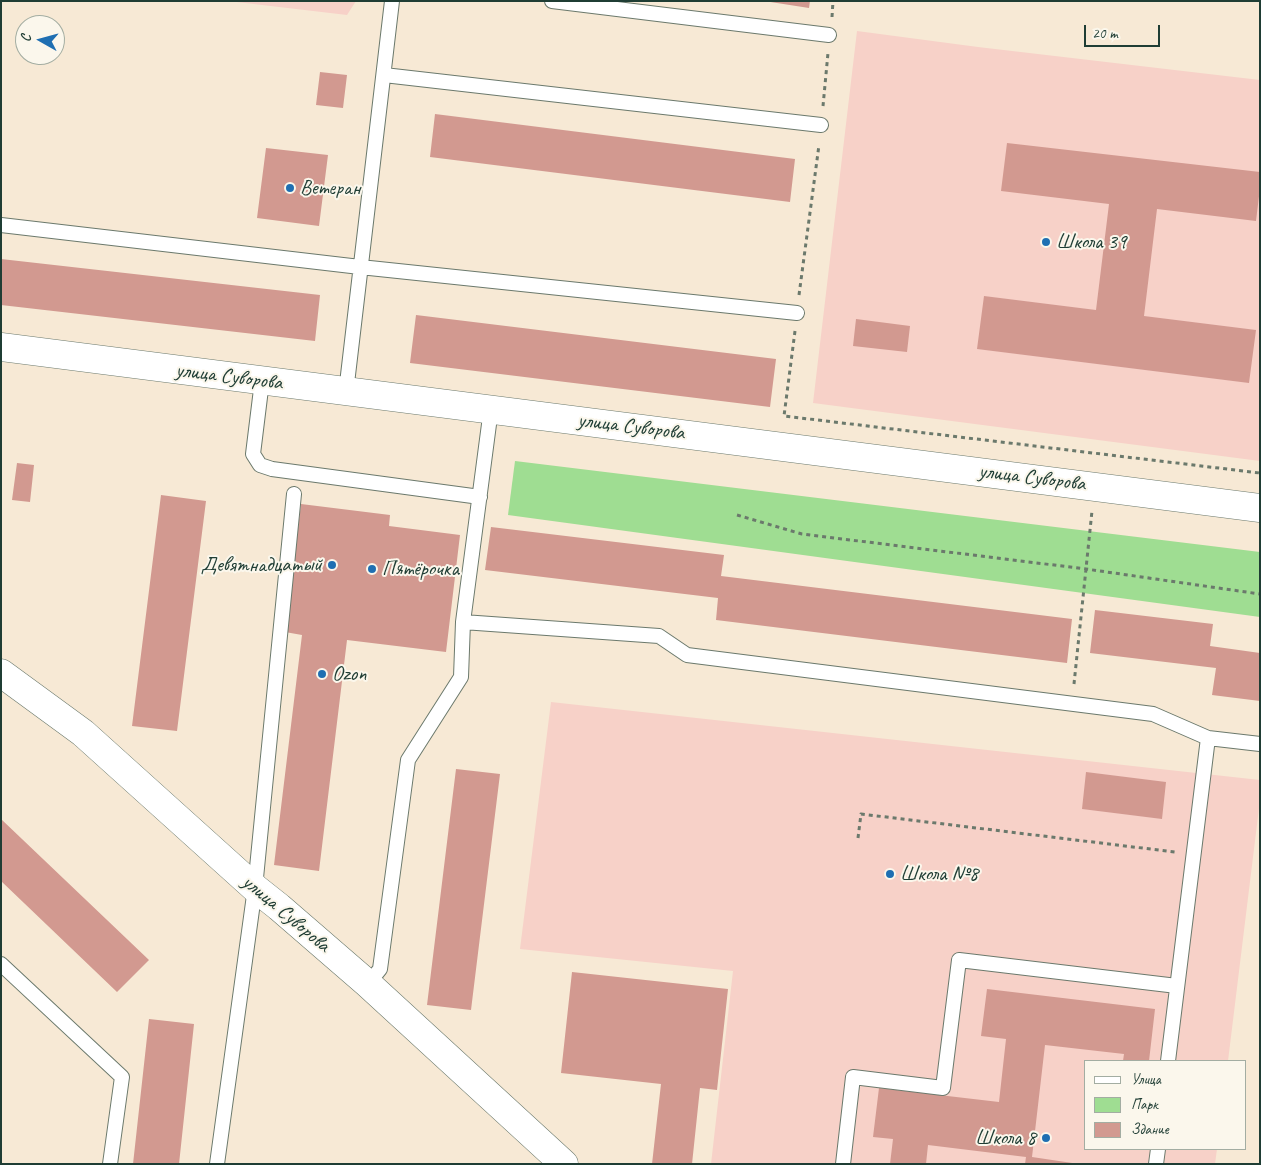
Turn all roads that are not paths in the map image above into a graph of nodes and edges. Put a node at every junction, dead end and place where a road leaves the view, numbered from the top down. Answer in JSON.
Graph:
{"nodes":[{"id":1,"x":392,"y":1,"type":"edge"},
{"id":2,"x":552,"y":1,"type":"edge"},
{"id":3,"x":829,"y":35,"type":"road end"},
{"id":4,"x":384,"y":75,"type":"junction"},
{"id":5,"x":821,"y":125,"type":"road end"},
{"id":6,"x":1,"y":225,"type":"edge"},
{"id":7,"x":360,"y":267,"type":"junction"},
{"id":8,"x":797,"y":313,"type":"road end"},
{"id":9,"x":1,"y":347,"type":"edge"},
{"id":10,"x":262,"y":381,"type":"junction"},
{"id":11,"x":346,"y":392,"type":"junction"},
{"id":12,"x":491,"y":409,"type":"junction"},
{"id":13,"x":294,"y":494,"type":"dead end"},
{"id":14,"x":480,"y":497,"type":"junction"},
{"id":15,"x":1260,"y":508,"type":"edge"},
{"id":16,"x":463,"y":622,"type":"junction"},
{"id":17,"x":1,"y":673,"type":"edge"},
{"id":18,"x":1208,"y":738,"type":"junction"},
{"id":19,"x":1260,"y":744,"type":"edge"},
{"id":20,"x":255,"y":888,"type":"junction"},
{"id":21,"x":1,"y":964,"type":"edge"},
{"id":22,"x":368,"y":984,"type":"junction"},
{"id":23,"x":1178,"y":986,"type":"junction"},
{"id":24,"x":1168,"y":1060,"type":"edge"},
{"id":25,"x":1158,"y":1150,"type":"edge"},
{"id":26,"x":110,"y":1164,"type":"edge"},
{"id":27,"x":217,"y":1164,"type":"edge"},
{"id":28,"x":564,"y":1164,"type":"edge"},
{"id":29,"x":843,"y":1164,"type":"edge"},
{"id":30,"x":1156,"y":1164,"type":"edge"}],
"edges":[{"from":1,"to":4,"type":"lane"},
{"from":2,"to":3,"type":"lane"},
{"from":4,"to":5,"type":"lane"},
{"from":4,"to":7,"type":"lane"},
{"from":6,"to":7,"type":"lane"},
{"from":7,"to":8,"type":"lane"},
{"from":7,"to":11,"type":"lane"},
{"from":9,"to":10,"type":"street","name":"улица Суворова"},
{"from":10,"to":11,"type":"street","name":"улица Суворова"},
{"from":10,"to":14,"type":"lane"},
{"from":11,"to":12,"type":"street","name":"улица Суворова"},
{"from":12,"to":14,"type":"lane"},
{"from":12,"to":15,"type":"street","name":"улица Суворова"},
{"from":13,"to":20,"type":"lane"},
{"from":14,"to":16,"type":"lane"},
{"from":16,"to":18,"type":"lane"},
{"from":16,"to":22,"type":"lane"},
{"from":17,"to":20,"type":"street","name":"улица Суворова"},
{"from":18,"to":19,"type":"lane"},
{"from":18,"to":23,"type":"lane"},
{"from":20,"to":22,"type":"street","name":"улица Суворова"},
{"from":20,"to":27,"type":"lane"},
{"from":21,"to":26,"type":"lane"},
{"from":22,"to":28,"type":"street","name":"улица Суворова"},
{"from":23,"to":24,"type":"lane"},
{"from":23,"to":29,"type":"lane"},
{"from":25,"to":30,"type":"lane"}]}
